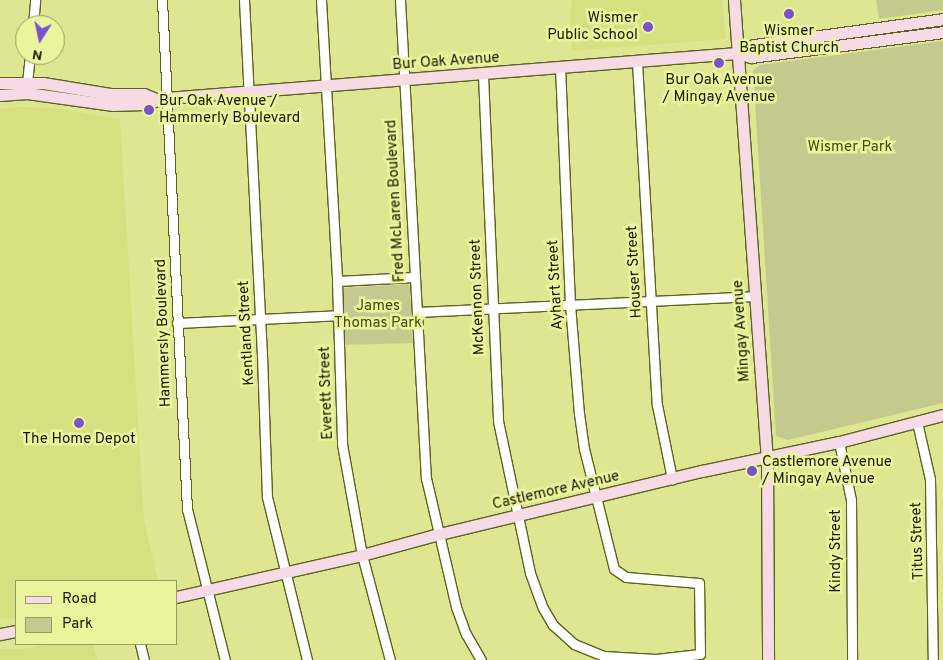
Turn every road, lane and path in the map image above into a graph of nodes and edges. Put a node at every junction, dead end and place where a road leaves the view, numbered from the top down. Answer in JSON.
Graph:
{"nodes":[{"id":1,"x":35,"y":0,"type":"edge"},
{"id":2,"x":162,"y":0,"type":"edge"},
{"id":3,"x":244,"y":0,"type":"edge"},
{"id":4,"x":321,"y":0,"type":"edge"},
{"id":5,"x":400,"y":0,"type":"edge"},
{"id":6,"x":734,"y":0,"type":"edge"},
{"id":7,"x":34,"y":15,"type":"edge"},
{"id":8,"x":943,"y":19,"type":"edge"},
{"id":9,"x":943,"y":32,"type":"edge"},
{"id":10,"x":737,"y":53,"type":"junction"},
{"id":11,"x":637,"y":62,"type":"junction"},
{"id":12,"x":29,"y":65,"type":"edge"},
{"id":13,"x":560,"y":68,"type":"junction"},
{"id":14,"x":483,"y":75,"type":"junction"},
{"id":15,"x":403,"y":80,"type":"junction"},
{"id":16,"x":0,"y":83,"type":"edge"},
{"id":17,"x":28,"y":83,"type":"junction"},
{"id":18,"x":326,"y":85,"type":"junction"},
{"id":19,"x":249,"y":92,"type":"junction"},
{"id":20,"x":0,"y":95,"type":"edge"},
{"id":21,"x":161,"y":99,"type":"junction"},
{"id":22,"x":414,"y":277,"type":"junction"},
{"id":23,"x":337,"y":281,"type":"junction"},
{"id":24,"x":754,"y":296,"type":"junction"},
{"id":25,"x":650,"y":301,"type":"junction"},
{"id":26,"x":570,"y":306,"type":"junction"},
{"id":27,"x":494,"y":309,"type":"junction"},
{"id":28,"x":417,"y":312,"type":"junction"},
{"id":29,"x":338,"y":315,"type":"junction"},
{"id":30,"x":260,"y":319,"type":"junction"},
{"id":31,"x":177,"y":323,"type":"junction"},
{"id":32,"x":943,"y":416,"type":"edge"},
{"id":33,"x":917,"y":422,"type":"junction"},
{"id":34,"x":839,"y":442,"type":"junction"},
{"id":35,"x":767,"y":457,"type":"junction"},
{"id":36,"x":672,"y":479,"type":"junction"},
{"id":37,"x":597,"y":498,"type":"junction"},
{"id":38,"x":518,"y":516,"type":"junction"},
{"id":39,"x":439,"y":534,"type":"junction"},
{"id":40,"x":362,"y":555,"type":"junction"},
{"id":41,"x":286,"y":573,"type":"junction"},
{"id":42,"x":206,"y":590,"type":"junction"},
{"id":43,"x":178,"y":597,"type":"edge"},
{"id":44,"x":140,"y":645,"type":"edge"},
{"id":45,"x":144,"y":660,"type":"edge"},
{"id":46,"x":225,"y":660,"type":"edge"},
{"id":47,"x":307,"y":660,"type":"edge"},
{"id":48,"x":390,"y":660,"type":"edge"},
{"id":49,"x":481,"y":660,"type":"edge"},
{"id":50,"x":768,"y":660,"type":"edge"},
{"id":51,"x":852,"y":660,"type":"edge"},
{"id":52,"x":933,"y":660,"type":"edge"}],
"edges":[{"from":1,"to":7,"type":"street"},
{"from":2,"to":21,"type":"street","name":"Hammersly Boulevard"},
{"from":3,"to":19,"type":"street","name":"Kentland Street"},
{"from":4,"to":18,"type":"street","name":"Everett Street"},
{"from":5,"to":15,"type":"street","name":"Fred McLaren Boulevard"},
{"from":6,"to":10,"type":"street","name":"Mingay Avenue"},
{"from":8,"to":10,"type":"street","name":"Bur Oak Avenue"},
{"from":9,"to":10,"type":"street","name":"Bur Oak Avenue"},
{"from":10,"to":11,"type":"street","name":"Bur Oak Avenue"},
{"from":10,"to":24,"type":"street","name":"Mingay Avenue"},
{"from":11,"to":13,"type":"street","name":"Bur Oak Avenue"},
{"from":11,"to":25,"type":"street","name":"Houser Street"},
{"from":12,"to":17,"type":"street"},
{"from":13,"to":14,"type":"street","name":"Bur Oak Avenue"},
{"from":13,"to":26,"type":"street","name":"Ayhart Street"},
{"from":14,"to":15,"type":"street","name":"Bur Oak Avenue"},
{"from":14,"to":27,"type":"street","name":"McKennon Street"},
{"from":15,"to":18,"type":"street","name":"Bur Oak Avenue"},
{"from":15,"to":22,"type":"street","name":"Fred McLaren Boulevard"},
{"from":16,"to":17,"type":"street","name":"Bur Oak Avenue"},
{"from":17,"to":21,"type":"street","name":"Bur Oak Avenue"},
{"from":18,"to":19,"type":"street","name":"Bur Oak Avenue"},
{"from":18,"to":23,"type":"street","name":"Everett Street"},
{"from":19,"to":21,"type":"street","name":"Bur Oak Avenue"},
{"from":19,"to":30,"type":"street","name":"Kentland Street"},
{"from":20,"to":21,"type":"street","name":"Bur Oak Avenue"},
{"from":21,"to":31,"type":"street","name":"Hammersly Boulevard"},
{"from":22,"to":23,"type":"street"},
{"from":22,"to":28,"type":"street","name":"Fred McLaren Boulevard"},
{"from":23,"to":29,"type":"street","name":"Everett Street"},
{"from":24,"to":25,"type":"street"},
{"from":24,"to":35,"type":"street","name":"Mingay Avenue"},
{"from":25,"to":26,"type":"street"},
{"from":25,"to":36,"type":"street","name":"Houser Street"},
{"from":26,"to":27,"type":"street"},
{"from":26,"to":37,"type":"street","name":"Ayhart Street"},
{"from":27,"to":28,"type":"street"},
{"from":27,"to":38,"type":"street","name":"McKennon Street"},
{"from":28,"to":39,"type":"street","name":"Fred McLaren Boulevard"},
{"from":29,"to":30,"type":"street"},
{"from":29,"to":40,"type":"street","name":"Everett Street"},
{"from":30,"to":31,"type":"street"},
{"from":30,"to":41,"type":"street","name":"Kentland Street"},
{"from":31,"to":42,"type":"street","name":"Hammersly Boulevard"},
{"from":32,"to":33,"type":"street","name":"Castlemore Avenue"},
{"from":33,"to":34,"type":"street","name":"Castlemore Avenue"},
{"from":33,"to":52,"type":"street","name":"Titus Street"},
{"from":34,"to":35,"type":"street","name":"Castlemore Avenue"},
{"from":34,"to":51,"type":"street","name":"Kindy Street"},
{"from":35,"to":36,"type":"street","name":"Castlemore Avenue"},
{"from":35,"to":50,"type":"street","name":"Mingay Avenue"},
{"from":36,"to":37,"type":"street","name":"Castlemore Avenue"},
{"from":37,"to":38,"type":"street","name":"Castlemore Avenue"},
{"from":37,"to":38,"type":"street","name":"Ayhart Street"},
{"from":38,"to":39,"type":"street","name":"Castlemore Avenue"},
{"from":39,"to":40,"type":"street","name":"Castlemore Avenue"},
{"from":39,"to":49,"type":"street","name":"Fred McLaren Boulevard"},
{"from":40,"to":41,"type":"street","name":"Castlemore Avenue"},
{"from":40,"to":48,"type":"street","name":"Everett Street"},
{"from":41,"to":42,"type":"street","name":"Castlemore Avenue"},
{"from":41,"to":47,"type":"street","name":"Kentland Street"},
{"from":42,"to":43,"type":"street","name":"Castlemore Avenue"},
{"from":42,"to":46,"type":"street","name":"Hammersly Boulevard"},
{"from":44,"to":45,"type":"street"}]}
